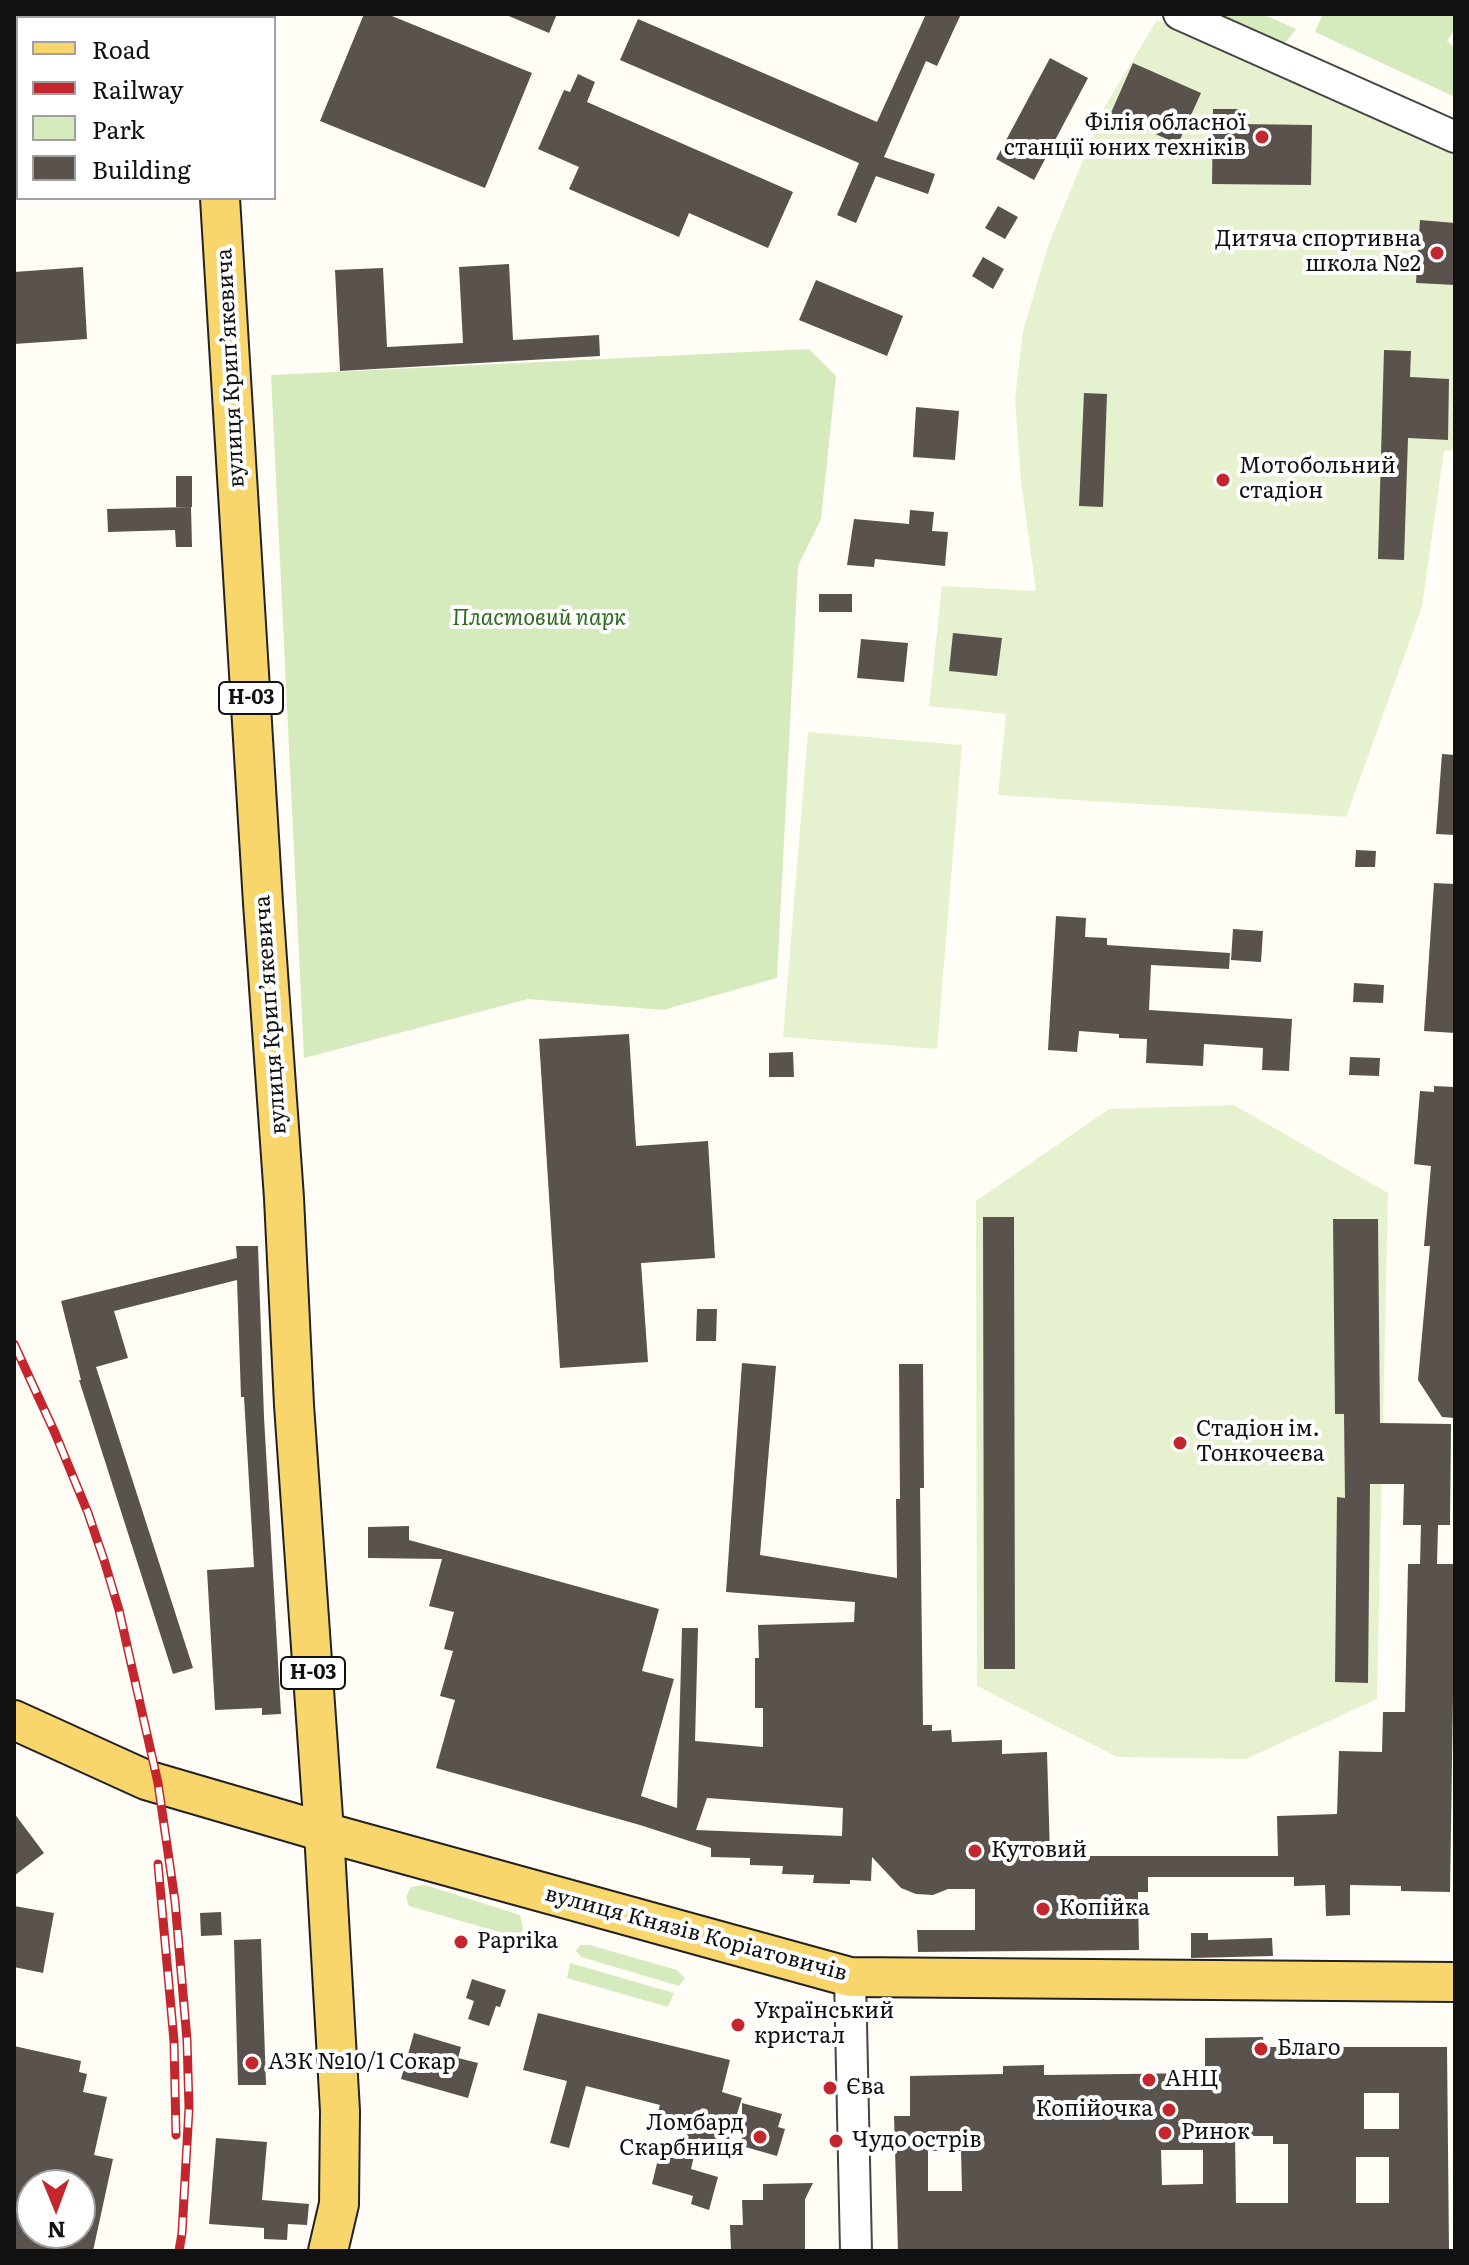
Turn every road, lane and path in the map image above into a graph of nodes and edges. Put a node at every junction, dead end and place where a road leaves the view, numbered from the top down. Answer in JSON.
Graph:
{"nodes":[{"id":1,"x":1179,"y":14,"type":"edge"},
{"id":2,"x":1455,"y":137,"type":"edge"},
{"id":3,"x":220,"y":200,"type":"edge"},
{"id":4,"x":14,"y":1720,"type":"edge"},
{"id":5,"x":324,"y":1832,"type":"junction"},
{"id":6,"x":850,"y":1977,"type":"junction"},
{"id":7,"x":1455,"y":1982,"type":"edge"},
{"id":8,"x":328,"y":2251,"type":"edge"},
{"id":9,"x":856,"y":2251,"type":"edge"}],
"edges":[{"from":1,"to":2,"type":"street"},
{"from":3,"to":5,"type":"main road","name":"вулиця Крипʼякевича","number":"Н-03"},
{"from":4,"to":5,"type":"main road","name":"вулиця Князів Коріатовичів"},
{"from":5,"to":6,"type":"main road","name":"вулиця Князів Коріатовичів"},
{"from":5,"to":8,"type":"main road","number":"Н-03"},
{"from":6,"to":7,"type":"main road","name":"вулиця Князів Коріатовичів"},
{"from":6,"to":9,"type":"street"}]}
